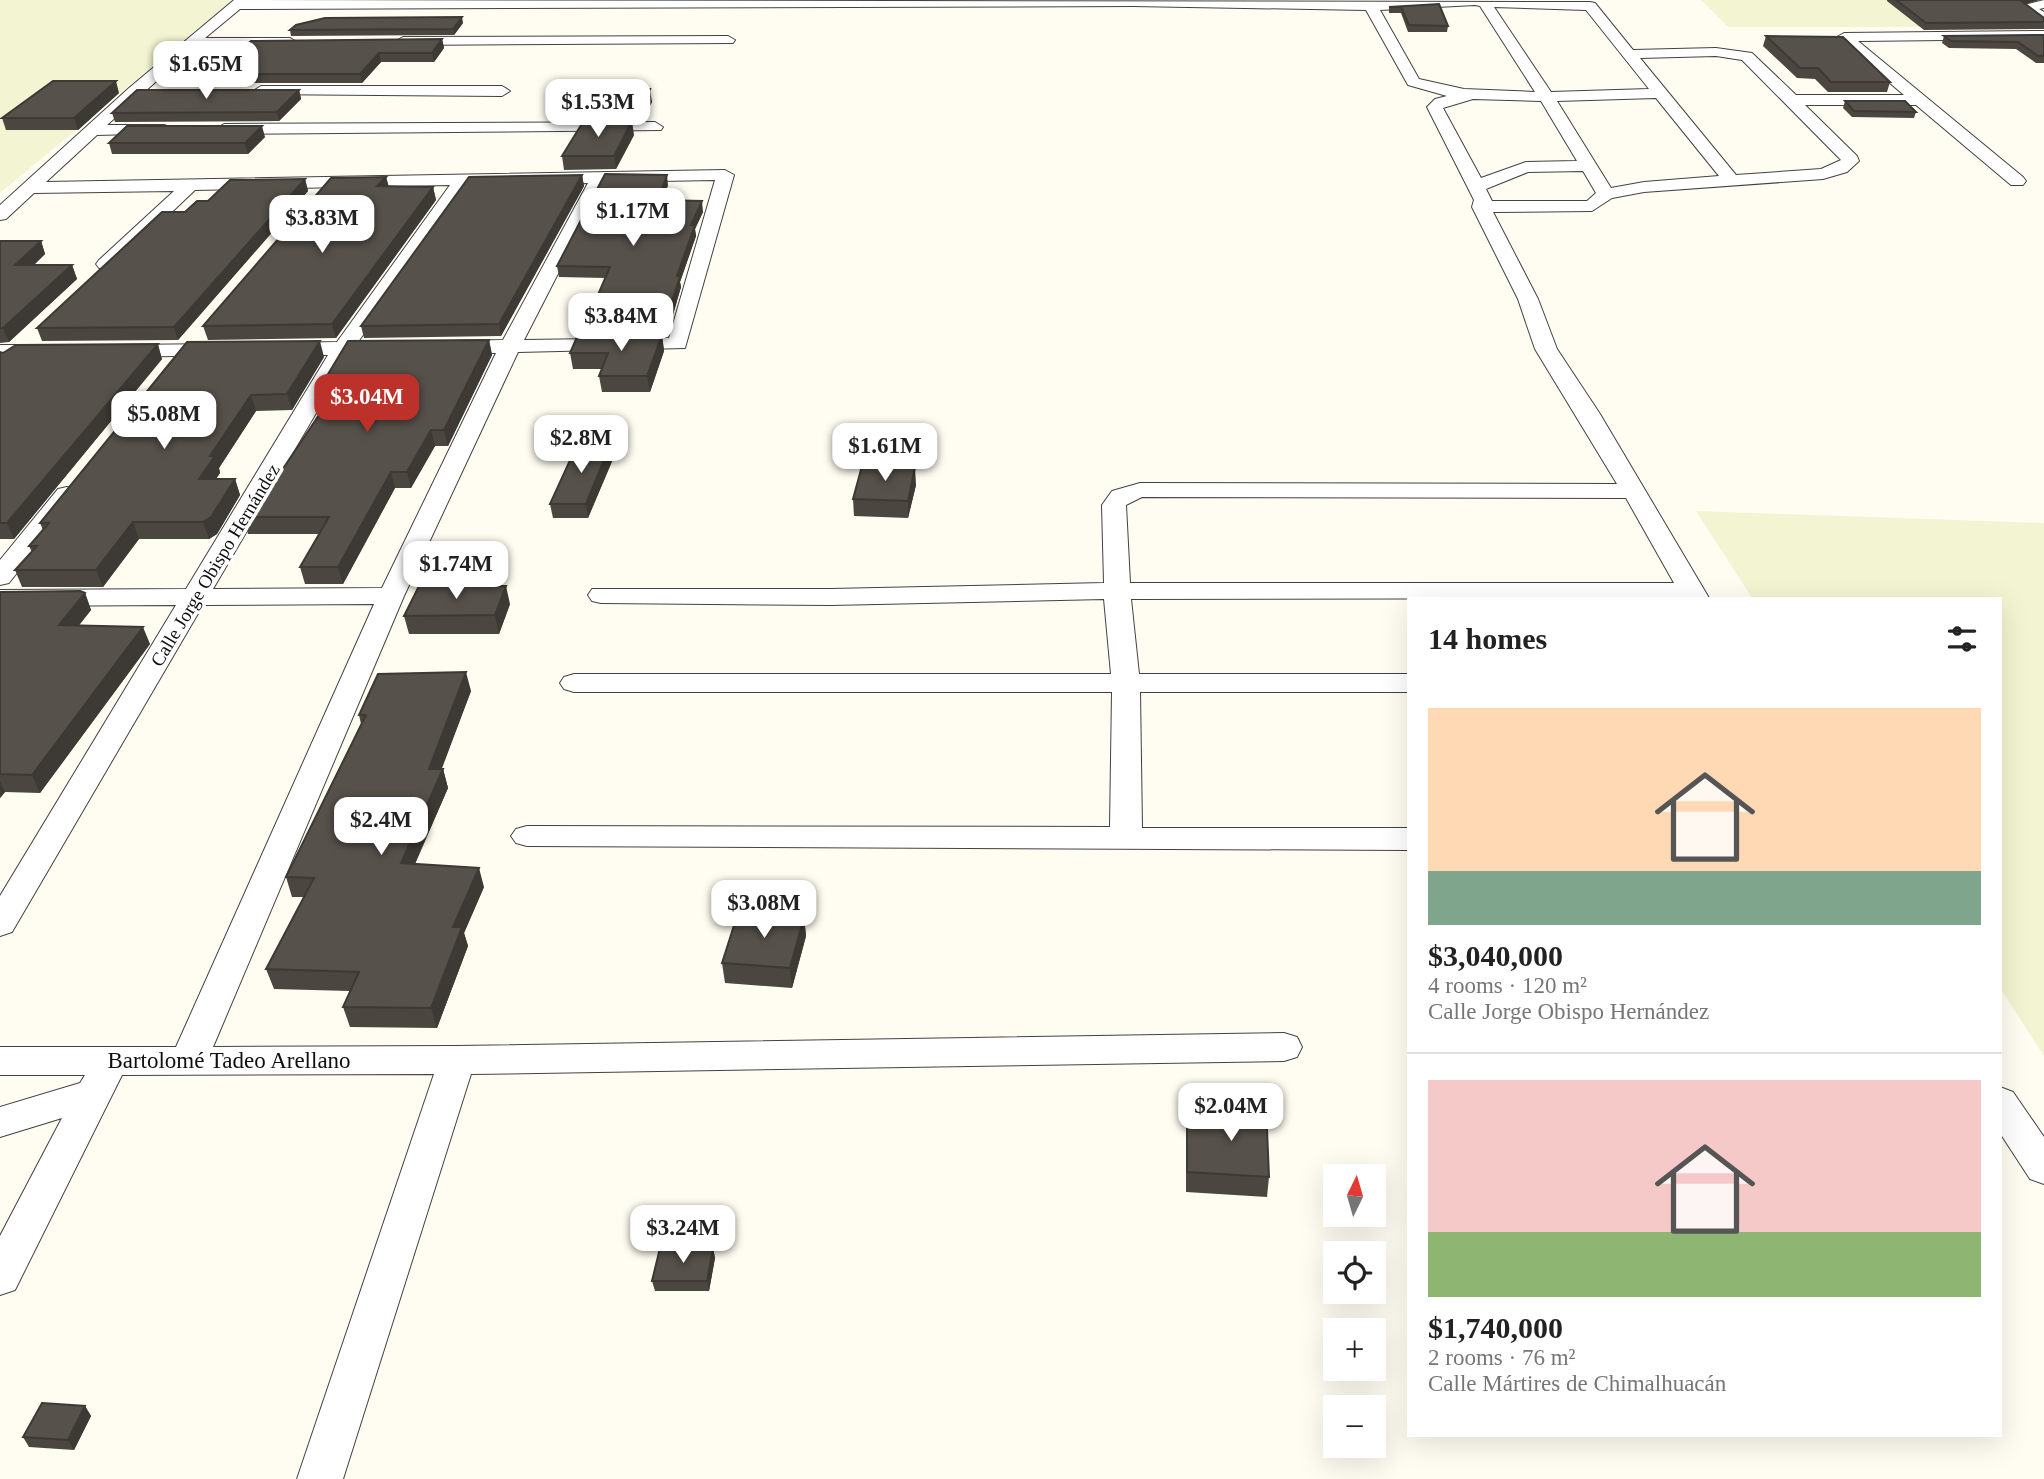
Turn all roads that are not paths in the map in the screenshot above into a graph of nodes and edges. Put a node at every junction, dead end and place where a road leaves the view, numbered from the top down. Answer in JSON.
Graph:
{"nodes":[{"id":1,"x":1302,"y":1,"type":"edge"},
{"id":2,"x":1485,"y":2,"type":"edge"},
{"id":3,"x":239,"y":3,"type":"edge"},
{"id":4,"x":2044,"y":4,"type":"edge"},
{"id":5,"x":1371,"y":6,"type":"junction"},
{"id":6,"x":2044,"y":19,"type":"edge"},
{"id":7,"x":2044,"y":35,"type":"edge"},
{"id":8,"x":728,"y":40,"type":"dead end"},
{"id":9,"x":384,"y":41,"type":"edge"},
{"id":10,"x":302,"y":42,"type":"edge"},
{"id":11,"x":192,"y":43,"type":"junction"},
{"id":12,"x":1632,"y":54,"type":"junction"},
{"id":13,"x":135,"y":91,"type":"junction"},
{"id":14,"x":162,"y":91,"type":"edge"},
{"id":15,"x":244,"y":91,"type":"edge"},
{"id":16,"x":502,"y":91,"type":"dead end"},
{"id":17,"x":1663,"y":93,"type":"junction"},
{"id":18,"x":1471,"y":95,"type":"junction"},
{"id":19,"x":1545,"y":95,"type":"junction"},
{"id":20,"x":1794,"y":100,"type":"junction"},
{"id":21,"x":1919,"y":100,"type":"junction"},
{"id":22,"x":654,"y":127,"type":"dead end"},
{"id":23,"x":93,"y":130,"type":"junction"},
{"id":24,"x":175,"y":130,"type":"edge"},
{"id":25,"x":202,"y":130,"type":"edge"},
{"id":26,"x":1588,"y":166,"type":"junction"},
{"id":27,"x":600,"y":176,"type":"junction"},
{"id":28,"x":464,"y":179,"type":"junction"},
{"id":29,"x":1731,"y":180,"type":"junction"},
{"id":30,"x":2017,"y":181,"type":"dead end"},
{"id":31,"x":328,"y":183,"type":"junction"},
{"id":32,"x":190,"y":185,"type":"junction"},
{"id":33,"x":30,"y":188,"type":"junction"},
{"id":34,"x":1606,"y":194,"type":"junction"},
{"id":35,"x":1479,"y":196,"type":"junction"},
{"id":36,"x":310,"y":204,"type":"edge"},
{"id":37,"x":0,"y":215,"type":"edge"},
{"id":38,"x":92,"y":277,"type":"edge"},
{"id":39,"x":202,"y":329,"type":"edge"},
{"id":40,"x":33,"y":333,"type":"dead end"},
{"id":41,"x":510,"y":346,"type":"junction"},
{"id":42,"x":427,"y":347,"type":"edge"},
{"id":43,"x":343,"y":348,"type":"junction"},
{"id":44,"x":399,"y":348,"type":"edge"},
{"id":45,"x":237,"y":349,"type":"edge"},
{"id":46,"x":264,"y":349,"type":"edge"},
{"id":47,"x":184,"y":350,"type":"junction"},
{"id":48,"x":66,"y":351,"type":"edge"},
{"id":49,"x":106,"y":351,"type":"edge"},
{"id":50,"x":5,"y":356,"type":"edge"},
{"id":51,"x":167,"y":372,"type":"edge"},
{"id":52,"x":79,"y":480,"type":"edge"},
{"id":53,"x":1632,"y":491,"type":"junction"},
{"id":54,"x":0,"y":577,"type":"edge"},
{"id":55,"x":1117,"y":592,"type":"junction"},
{"id":56,"x":601,"y":595,"type":"dead end"},
{"id":57,"x":1694,"y":595,"type":"edge"},
{"id":58,"x":198,"y":596,"type":"junction"},
{"id":59,"x":391,"y":596,"type":"junction"},
{"id":60,"x":0,"y":598,"type":"edge"},
{"id":61,"x":574,"y":683,"type":"dead end"},
{"id":62,"x":1126,"y":683,"type":"junction"},
{"id":63,"x":1407,"y":683,"type":"edge"},
{"id":64,"x":527,"y":836,"type":"dead end"},
{"id":65,"x":1126,"y":838,"type":"junction"},
{"id":66,"x":1407,"y":839,"type":"edge"},
{"id":67,"x":0,"y":924,"type":"edge"},
{"id":68,"x":1284,"y":1047,"type":"dead end"},
{"id":69,"x":189,"y":1059,"type":"junction"},
{"id":70,"x":111,"y":1060,"type":"junction"},
{"id":71,"x":457,"y":1060,"type":"junction"},
{"id":72,"x":0,"y":1061,"type":"edge"},
{"id":73,"x":94,"y":1094,"type":"junction"},
{"id":74,"x":2002,"y":1104,"type":"edge"},
{"id":75,"x":0,"y":1122,"type":"edge"},
{"id":76,"x":2044,"y":1168,"type":"edge"},
{"id":77,"x":0,"y":1277,"type":"edge"},
{"id":78,"x":320,"y":1479,"type":"edge"}],
"edges":[{"from":1,"to":3,"type":"street"},
{"from":1,"to":5,"type":"street"},
{"from":2,"to":5,"type":"street"},
{"from":2,"to":12,"type":"street"},
{"from":2,"to":19,"type":"street"},
{"from":3,"to":11,"type":"street"},
{"from":4,"to":6,"type":"street"},
{"from":5,"to":18,"type":"street"},
{"from":7,"to":21,"type":"street"},
{"from":8,"to":9,"type":"street"},
{"from":10,"to":11,"type":"street"},
{"from":11,"to":13,"type":"street"},
{"from":12,"to":17,"type":"street"},
{"from":12,"to":20,"type":"street"},
{"from":13,"to":14,"type":"street"},
{"from":13,"to":23,"type":"street"},
{"from":15,"to":16,"type":"street"},
{"from":17,"to":19,"type":"street"},
{"from":17,"to":29,"type":"street"},
{"from":18,"to":19,"type":"street"},
{"from":18,"to":35,"type":"street"},
{"from":19,"to":26,"type":"street"},
{"from":20,"to":21,"type":"street"},
{"from":20,"to":29,"type":"street"},
{"from":21,"to":30,"type":"street"},
{"from":22,"to":25,"type":"street"},
{"from":23,"to":24,"type":"street"},
{"from":23,"to":33,"type":"street"},
{"from":26,"to":34,"type":"street"},
{"from":26,"to":35,"type":"street"},
{"from":27,"to":28,"type":"street"},
{"from":27,"to":41,"type":"street"},
{"from":27,"to":41,"type":"street"},
{"from":28,"to":31,"type":"street"},
{"from":28,"to":43,"type":"street","name":"Calle Jorge Obispo Hernández"},
{"from":29,"to":34,"type":"street"},
{"from":31,"to":32,"type":"street"},
{"from":31,"to":36,"type":"street"},
{"from":32,"to":33,"type":"street"},
{"from":32,"to":38,"type":"street"},
{"from":33,"to":37,"type":"street"},
{"from":34,"to":35,"type":"street"},
{"from":35,"to":53,"type":"street"},
{"from":39,"to":47,"type":"street"},
{"from":40,"to":50,"type":"street"},
{"from":41,"to":42,"type":"street"},
{"from":41,"to":59,"type":"street"},
{"from":43,"to":44,"type":"street"},
{"from":43,"to":46,"type":"street"},
{"from":43,"to":58,"type":"street","name":"Calle Jorge Obispo Hernández"},
{"from":45,"to":47,"type":"street"},
{"from":47,"to":49,"type":"street"},
{"from":47,"to":51,"type":"street"},
{"from":48,"to":50,"type":"street"},
{"from":52,"to":54,"type":"street"},
{"from":53,"to":55,"type":"street"},
{"from":53,"to":57,"type":"street"},
{"from":55,"to":56,"type":"street"},
{"from":55,"to":57,"type":"street"},
{"from":55,"to":62,"type":"street"},
{"from":58,"to":59,"type":"street"},
{"from":58,"to":60,"type":"street"},
{"from":58,"to":67,"type":"street","name":"Calle Jorge Obispo Hernández"},
{"from":59,"to":69,"type":"street"},
{"from":61,"to":62,"type":"street"},
{"from":62,"to":63,"type":"street"},
{"from":62,"to":65,"type":"street"},
{"from":64,"to":65,"type":"street"},
{"from":65,"to":66,"type":"street"},
{"from":68,"to":71,"type":"street","name":"Bartolomé Tadeo Arellano"},
{"from":69,"to":70,"type":"street","name":"Bartolomé Tadeo Arellano"},
{"from":69,"to":71,"type":"street","name":"Bartolomé Tadeo Arellano"},
{"from":70,"to":72,"type":"street","name":"Bartolomé Tadeo Arellano"},
{"from":70,"to":73,"type":"street"},
{"from":71,"to":78,"type":"street"},
{"from":73,"to":75,"type":"street"},
{"from":73,"to":77,"type":"street"},
{"from":74,"to":76,"type":"street"}]}
